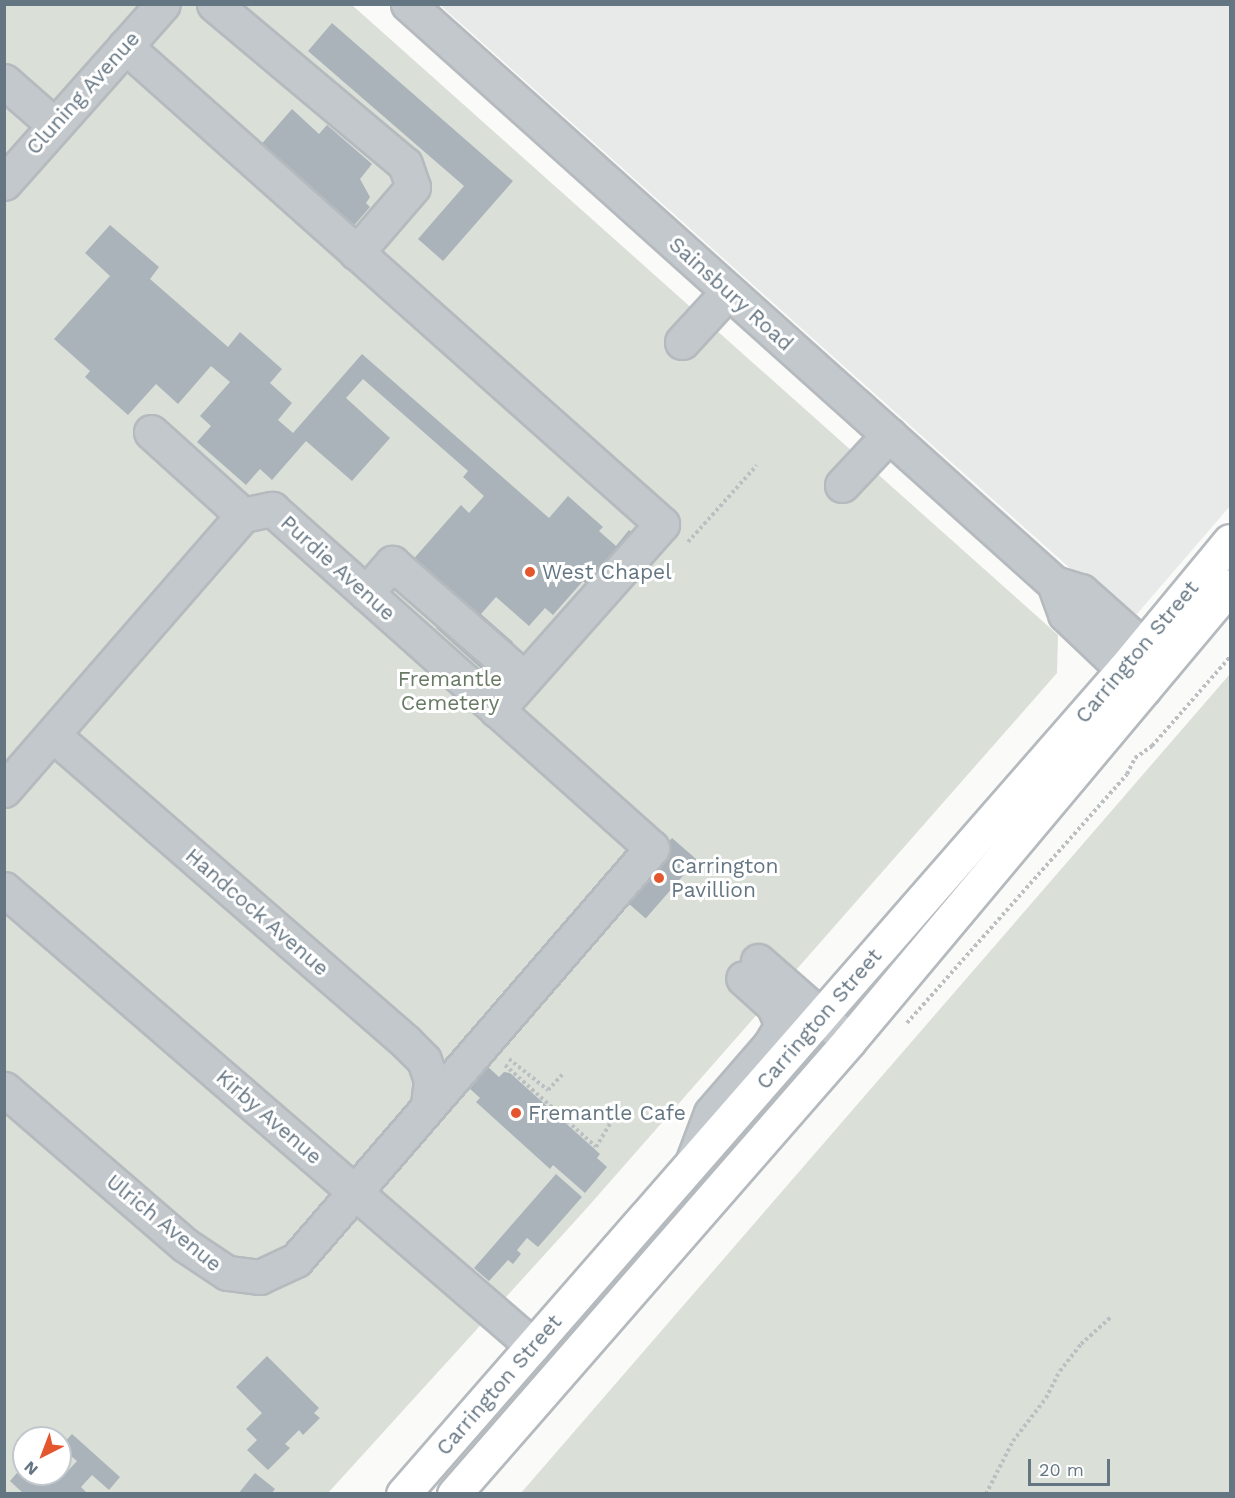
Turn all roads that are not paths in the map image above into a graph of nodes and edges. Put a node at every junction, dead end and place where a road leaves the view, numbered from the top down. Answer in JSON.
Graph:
{"nodes":[{"id":1,"x":163,"y":4,"type":"edge"},
{"id":2,"x":214,"y":4,"type":"edge"},
{"id":3,"x":408,"y":4,"type":"edge"},
{"id":4,"x":125,"y":46,"type":"junction"},
{"id":5,"x":4,"y":81,"type":"edge"},
{"id":6,"x":53,"y":124,"type":"junction"},
{"id":7,"x":4,"y":183,"type":"edge"},
{"id":8,"x":356,"y":253,"type":"junction"},
{"id":9,"x":728,"y":292,"type":"junction"},
{"id":10,"x":682,"y":342,"type":"dead end"},
{"id":11,"x":151,"y":432,"type":"dead end"},
{"id":12,"x":889,"y":435,"type":"junction"},
{"id":13,"x":842,"y":485,"type":"dead end"},
{"id":14,"x":243,"y":515,"type":"junction"},
{"id":15,"x":1230,"y":542,"type":"edge"},
{"id":16,"x":1230,"y":586,"type":"edge"},
{"id":17,"x":366,"y":594,"type":"junction"},
{"id":18,"x":1145,"y":668,"type":"junction"},
{"id":19,"x":525,"y":679,"type":"junction"},
{"id":20,"x":497,"y":710,"type":"junction"},
{"id":21,"x":53,"y":735,"type":"junction"},
{"id":22,"x":4,"y":790,"type":"edge"},
{"id":23,"x":4,"y":889,"type":"edge"},
{"id":24,"x":611,"y":894,"type":"joint"},
{"id":25,"x":821,"y":1016,"type":"junction"},
{"id":26,"x":849,"y":1041,"type":"junction"},
{"id":27,"x":4,"y":1089,"type":"edge"},
{"id":28,"x":428,"y":1107,"type":"junction"},
{"id":29,"x":692,"y":1164,"type":"junction"},
{"id":30,"x":356,"y":1192,"type":"junction"},
{"id":31,"x":533,"y":1346,"type":"junction"},
{"id":32,"x":403,"y":1494,"type":"edge"},
{"id":33,"x":454,"y":1494,"type":"edge"}],
"edges":[{"from":1,"to":4,"type":"street","name":"Cluning Avenue"},
{"from":2,"to":8,"type":"street"},
{"from":3,"to":9,"type":"street","name":"Sainsbury Road"},
{"from":4,"to":6,"type":"street","name":"Cluning Avenue"},
{"from":4,"to":8,"type":"street"},
{"from":5,"to":6,"type":"street"},
{"from":6,"to":7,"type":"street","name":"Cluning Avenue"},
{"from":8,"to":19,"type":"street"},
{"from":9,"to":10,"type":"street"},
{"from":9,"to":12,"type":"street","name":"Sainsbury Road"},
{"from":11,"to":14,"type":"street"},
{"from":12,"to":13,"type":"street"},
{"from":12,"to":18,"type":"street","name":"Sainsbury Road"},
{"from":14,"to":17,"type":"street","name":"Purdie Avenue"},
{"from":14,"to":21,"type":"street"},
{"from":15,"to":18,"type":"main road","name":"Carrington Street"},
{"from":16,"to":18,"type":"main road","name":"Carrington Street"},
{"from":17,"to":19,"type":"street"},
{"from":17,"to":20,"type":"street","name":"Purdie Avenue"},
{"from":18,"to":25,"type":"main road","name":"Carrington Street"},
{"from":18,"to":26,"type":"main road","name":"Carrington Street"},
{"from":19,"to":20,"type":"street"},
{"from":20,"to":24,"type":"street","name":"Purdie Avenue"},
{"from":21,"to":22,"type":"street"},
{"from":21,"to":28,"type":"street","name":"Handcock Avenue"},
{"from":23,"to":30,"type":"street","name":"Kirby Avenue"},
{"from":24,"to":28,"type":"street","name":"Ulrich Avenue"},
{"from":25,"to":26,"type":"street"},
{"from":25,"to":29,"type":"main road","name":"Carrington Street"},
{"from":25,"to":29,"type":"street"},
{"from":26,"to":33,"type":"main road","name":"Carrington Street"},
{"from":27,"to":30,"type":"street","name":"Ulrich Avenue"},
{"from":28,"to":30,"type":"street","name":"Ulrich Avenue"},
{"from":29,"to":31,"type":"main road","name":"Carrington Street"},
{"from":30,"to":31,"type":"street","name":"Kirby Avenue"},
{"from":31,"to":32,"type":"main road","name":"Carrington Street"}]}
